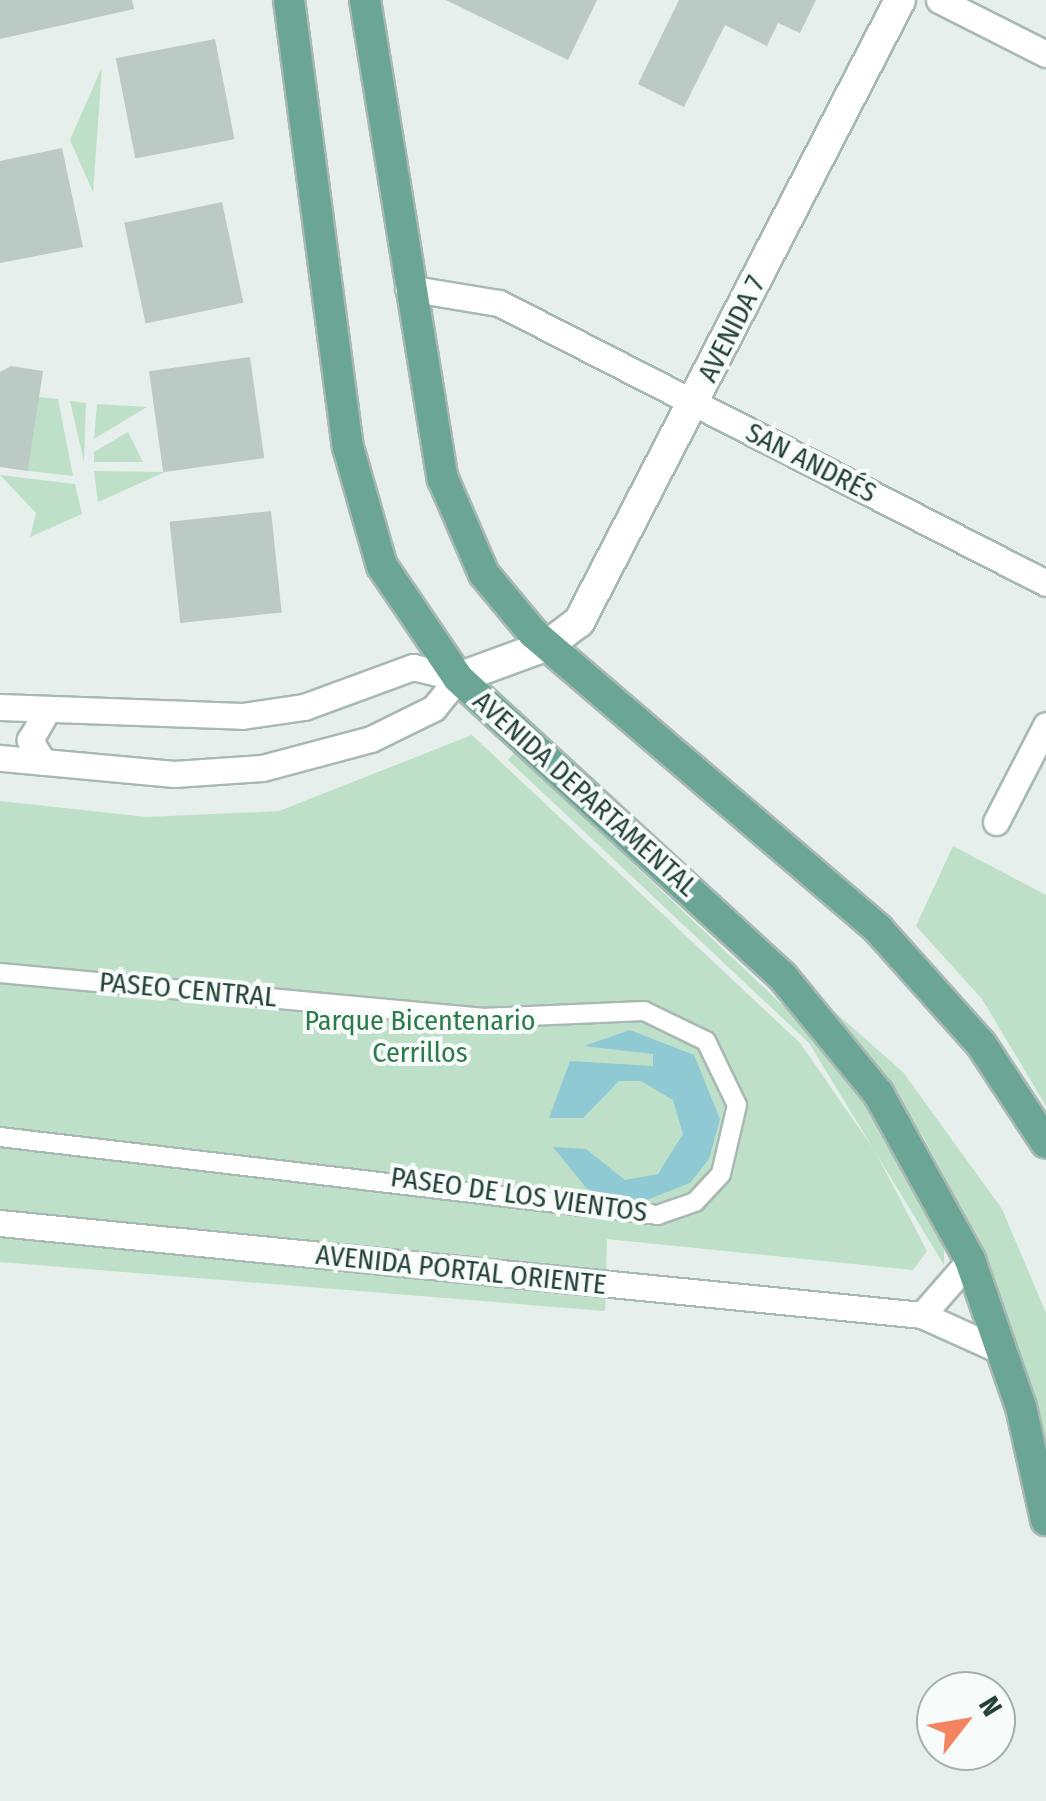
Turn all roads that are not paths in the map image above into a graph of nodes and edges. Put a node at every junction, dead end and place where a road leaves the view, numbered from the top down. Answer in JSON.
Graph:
{"nodes":[{"id":1,"x":288,"y":0,"type":"edge"},
{"id":2,"x":365,"y":0,"type":"edge"},
{"id":3,"x":900,"y":0,"type":"edge"},
{"id":4,"x":940,"y":0,"type":"edge"},
{"id":5,"x":1046,"y":54,"type":"edge"},
{"id":6,"x":408,"y":288,"type":"junction"},
{"id":7,"x":694,"y":403,"type":"junction"},
{"id":8,"x":1046,"y":583,"type":"edge"},
{"id":9,"x":548,"y":646,"type":"junction"},
{"id":10,"x":458,"y":678,"type":"junction"},
{"id":11,"x":0,"y":707,"type":"edge"},
{"id":12,"x":47,"y":711,"type":"junction"},
{"id":13,"x":1046,"y":725,"type":"edge"},
{"id":14,"x":0,"y":758,"type":"edge"},
{"id":15,"x":43,"y":762,"type":"junction"},
{"id":16,"x":996,"y":822,"type":"dead end"},
{"id":17,"x":0,"y":973,"type":"edge"},
{"id":18,"x":376,"y":1007,"type":"joint"},
{"id":19,"x":0,"y":1137,"type":"edge"},
{"id":20,"x":1046,"y":1143,"type":"edge"},
{"id":21,"x":0,"y":1223,"type":"edge"},
{"id":22,"x":970,"y":1260,"type":"junction"},
{"id":23,"x":922,"y":1315,"type":"junction"},
{"id":24,"x":1004,"y":1352,"type":"junction"},
{"id":25,"x":1046,"y":1520,"type":"edge"}],
"edges":[{"from":1,"to":10,"type":"main road","name":"AVENIDA DEPARTAMENTAL"},
{"from":2,"to":6,"type":"main road"},
{"from":3,"to":7,"type":"street","name":"AVENIDA 7"},
{"from":4,"to":5,"type":"street"},
{"from":6,"to":7,"type":"street","name":"SAN ANDRÉS"},
{"from":6,"to":9,"type":"main road"},
{"from":7,"to":8,"type":"street","name":"SAN ANDRÉS"},
{"from":7,"to":9,"type":"street","name":"AVENIDA 7"},
{"from":9,"to":10,"type":"street"},
{"from":9,"to":20,"type":"main road"},
{"from":10,"to":12,"type":"street"},
{"from":10,"to":15,"type":"street"},
{"from":10,"to":22,"type":"main road","name":"AVENIDA DEPARTAMENTAL"},
{"from":11,"to":12,"type":"street"},
{"from":12,"to":15,"type":"street"},
{"from":13,"to":16,"type":"street"},
{"from":14,"to":15,"type":"street"},
{"from":17,"to":18,"type":"street","name":"PASEO CENTRAL"},
{"from":18,"to":19,"type":"street","name":"PASEO DE LOS VIENTOS"},
{"from":21,"to":23,"type":"street","name":"AVENIDA PORTAL ORIENTE"},
{"from":22,"to":23,"type":"street"},
{"from":22,"to":24,"type":"main road","name":"AVENIDA DEPARTAMENTAL"},
{"from":23,"to":24,"type":"street","name":"AVENIDA PORTAL ORIENTE"},
{"from":24,"to":25,"type":"main road","name":"AVENIDA DEPARTAMENTAL"}]}
